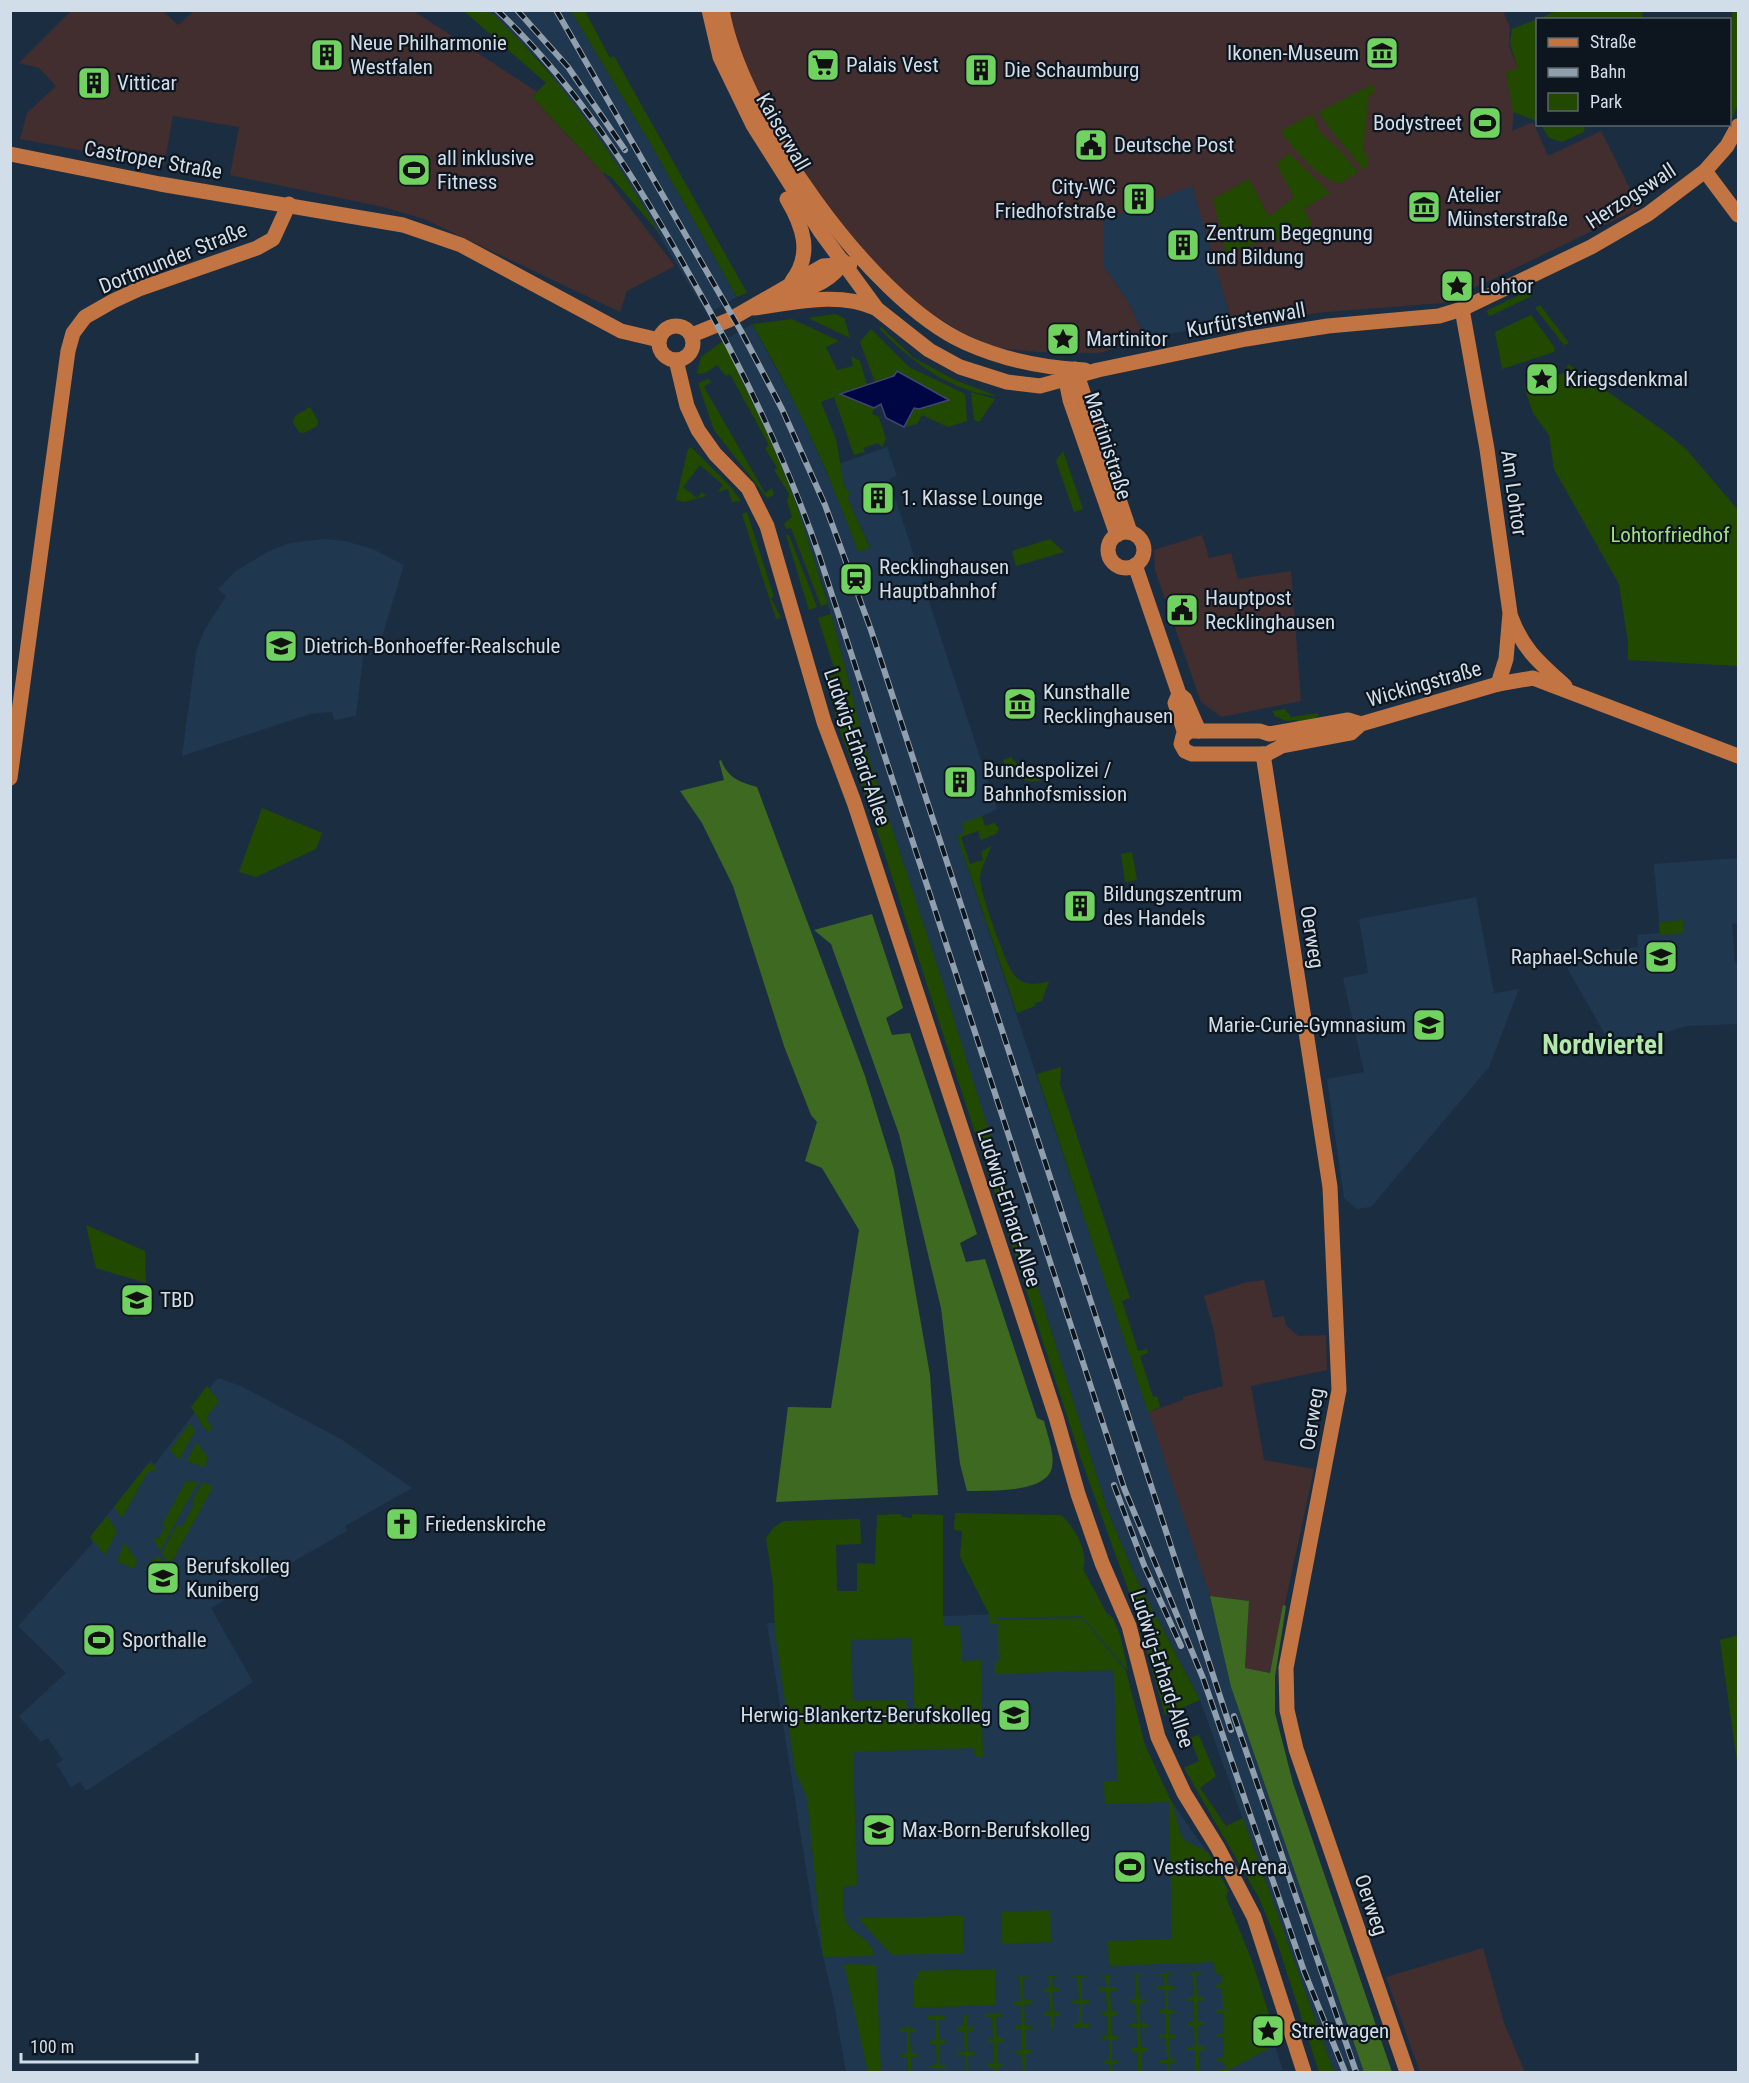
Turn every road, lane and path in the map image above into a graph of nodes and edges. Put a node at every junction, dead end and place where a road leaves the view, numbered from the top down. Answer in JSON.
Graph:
{"nodes":[{"id":1,"x":709,"y":10,"type":"edge"},
{"id":2,"x":722,"y":10,"type":"edge"},
{"id":3,"x":1738,"y":126,"type":"edge"},
{"id":4,"x":10,"y":154,"type":"edge"},
{"id":5,"x":776,"y":162,"type":"junction"},
{"id":6,"x":1705,"y":171,"type":"junction"},
{"id":7,"x":289,"y":204,"type":"junction"},
{"id":8,"x":1738,"y":215,"type":"edge"},
{"id":9,"x":850,"y":247,"type":"junction"},
{"id":10,"x":842,"y":264,"type":"junction"},
{"id":11,"x":868,"y":266,"type":"junction"},
{"id":12,"x":790,"y":284,"type":"junction"},
{"id":13,"x":877,"y":309,"type":"junction"},
{"id":14,"x":1462,"y":309,"type":"junction"},
{"id":15,"x":746,"y":310,"type":"junction"},
{"id":16,"x":692,"y":335,"type":"junction"},
{"id":17,"x":659,"y":340,"type":"junction"},
{"id":18,"x":676,"y":360,"type":"junction"},
{"id":19,"x":1070,"y":374,"type":"junction"},
{"id":20,"x":1123,"y":533,"type":"junction"},
{"id":21,"x":1135,"y":565,"type":"junction"},
{"id":22,"x":1510,"y":613,"type":"junction"},
{"id":23,"x":1498,"y":684,"type":"junction"},
{"id":24,"x":1570,"y":690,"type":"junction"},
{"id":25,"x":1361,"y":724,"type":"junction"},
{"id":26,"x":1192,"y":732,"type":"junction"},
{"id":27,"x":1269,"y":734,"type":"junction"},
{"id":28,"x":1267,"y":752,"type":"junction"},
{"id":29,"x":1738,"y":756,"type":"edge"},
{"id":30,"x":10,"y":778,"type":"edge"},
{"id":31,"x":1304,"y":2073,"type":"edge"},
{"id":32,"x":1407,"y":2073,"type":"edge"}],
"edges":[{"from":1,"to":5,"type":"main road","name":"Kaiserwall"},
{"from":2,"to":9,"type":"main road","name":"Kaiserwall"},
{"from":3,"to":6,"type":"main road","name":"Herzogswall"},
{"from":4,"to":7,"type":"main road","name":"Castroper Straße"},
{"from":5,"to":10,"type":"main road","name":"Kaiserwall"},
{"from":5,"to":12,"type":"main road"},
{"from":6,"to":8,"type":"main road"},
{"from":6,"to":14,"type":"main road","name":"Herzogswall"},
{"from":7,"to":17,"type":"main road"},
{"from":7,"to":30,"type":"main road","name":"Dortmunder Straße"},
{"from":9,"to":10,"type":"main road"},
{"from":9,"to":11,"type":"main road","name":"Kaiserwall"},
{"from":10,"to":11,"type":"main road"},
{"from":10,"to":12,"type":"main road"},
{"from":10,"to":13,"type":"main road","name":"Kaiserwall"},
{"from":10,"to":15,"type":"main road"},
{"from":11,"to":19,"type":"main road","name":"Kaiserwall"},
{"from":12,"to":15,"type":"main road"},
{"from":13,"to":15,"type":"main road"},
{"from":13,"to":19,"type":"main road","name":"Kurfürstenwall"},
{"from":14,"to":19,"type":"main road","name":"Kurfürstenwall"},
{"from":14,"to":22,"type":"main road","name":"Am Lohtor"},
{"from":15,"to":16,"type":"main road"},
{"from":16,"to":17,"type":"main road"},
{"from":16,"to":18,"type":"main road"},
{"from":17,"to":18,"type":"main road"},
{"from":18,"to":31,"type":"main road","name":"Ludwig-Erhard-Allee"},
{"from":19,"to":20,"type":"main road","name":"Martinistraße"},
{"from":20,"to":21,"type":"main road","name":"Martinistraße"},
{"from":20,"to":21,"type":"main road","name":"Martinistraße"},
{"from":21,"to":26,"type":"main road","name":"Martinistraße"},
{"from":22,"to":23,"type":"main road","name":"Am Lohtor"},
{"from":22,"to":24,"type":"main road"},
{"from":23,"to":24,"type":"main road","name":"Wickingstraße"},
{"from":23,"to":25,"type":"main road","name":"Wickingstraße"},
{"from":24,"to":29,"type":"main road","name":"Wickingstraße"},
{"from":25,"to":27,"type":"main road","name":"Wickingstraße"},
{"from":25,"to":28,"type":"main road","name":"Wickingstraße"},
{"from":26,"to":27,"type":"main road","name":"Wickingstraße"},
{"from":26,"to":28,"type":"main road","name":"Wickingstraße"},
{"from":27,"to":28,"type":"main road"},
{"from":28,"to":32,"type":"main road","name":"Oerweg"}]}
